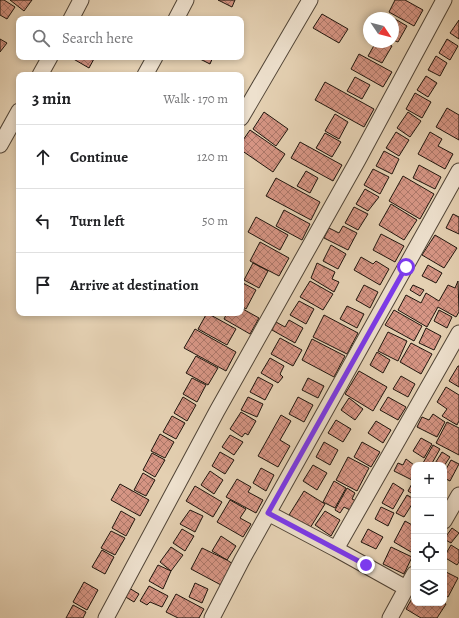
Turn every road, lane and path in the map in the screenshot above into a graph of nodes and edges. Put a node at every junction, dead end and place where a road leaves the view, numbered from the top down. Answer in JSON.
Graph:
{"nodes":[{"id":1,"x":81,"y":0,"type":"edge"},
{"id":2,"x":186,"y":0,"type":"edge"},
{"id":3,"x":310,"y":0,"type":"edge"},
{"id":4,"x":444,"y":0,"type":"edge"},
{"id":5,"x":73,"y":16,"type":"edge"},
{"id":6,"x":178,"y":16,"type":"edge"},
{"id":7,"x":48,"y":60,"type":"edge"},
{"id":8,"x":153,"y":60,"type":"edge"},
{"id":9,"x":42,"y":72,"type":"edge"},
{"id":10,"x":147,"y":72,"type":"edge"},
{"id":11,"x":244,"y":113,"type":"edge"},
{"id":12,"x":16,"y":116,"type":"edge"},
{"id":13,"x":0,"y":145,"type":"edge"},
{"id":14,"x":459,"y":171,"type":"edge"},
{"id":15,"x":459,"y":333,"type":"edge"},
{"id":16,"x":459,"y":495,"type":"edge"},
{"id":17,"x":268,"y":513,"type":"junction"},
{"id":18,"x":447,"y":516,"type":"edge"},
{"id":19,"x":336,"y":549,"type":"junction"},
{"id":20,"x":411,"y":579,"type":"edge"},
{"id":21,"x":406,"y":588,"type":"junction"},
{"id":22,"x":106,"y":618,"type":"edge"},
{"id":23,"x":212,"y":618,"type":"edge"},
{"id":24,"x":390,"y":618,"type":"edge"}],
"edges":[{"from":1,"to":5,"type":"street"},
{"from":2,"to":6,"type":"street"},
{"from":3,"to":11,"type":"street"},
{"from":4,"to":22,"type":"street"},
{"from":7,"to":9,"type":"street"},
{"from":8,"to":10,"type":"street"},
{"from":12,"to":13,"type":"street"},
{"from":14,"to":17,"type":"street"},
{"from":15,"to":19,"type":"street"},
{"from":16,"to":18,"type":"street"},
{"from":17,"to":19,"type":"street"},
{"from":17,"to":23,"type":"street"},
{"from":19,"to":21,"type":"street"},
{"from":20,"to":21,"type":"street"},
{"from":21,"to":24,"type":"street"}]}
